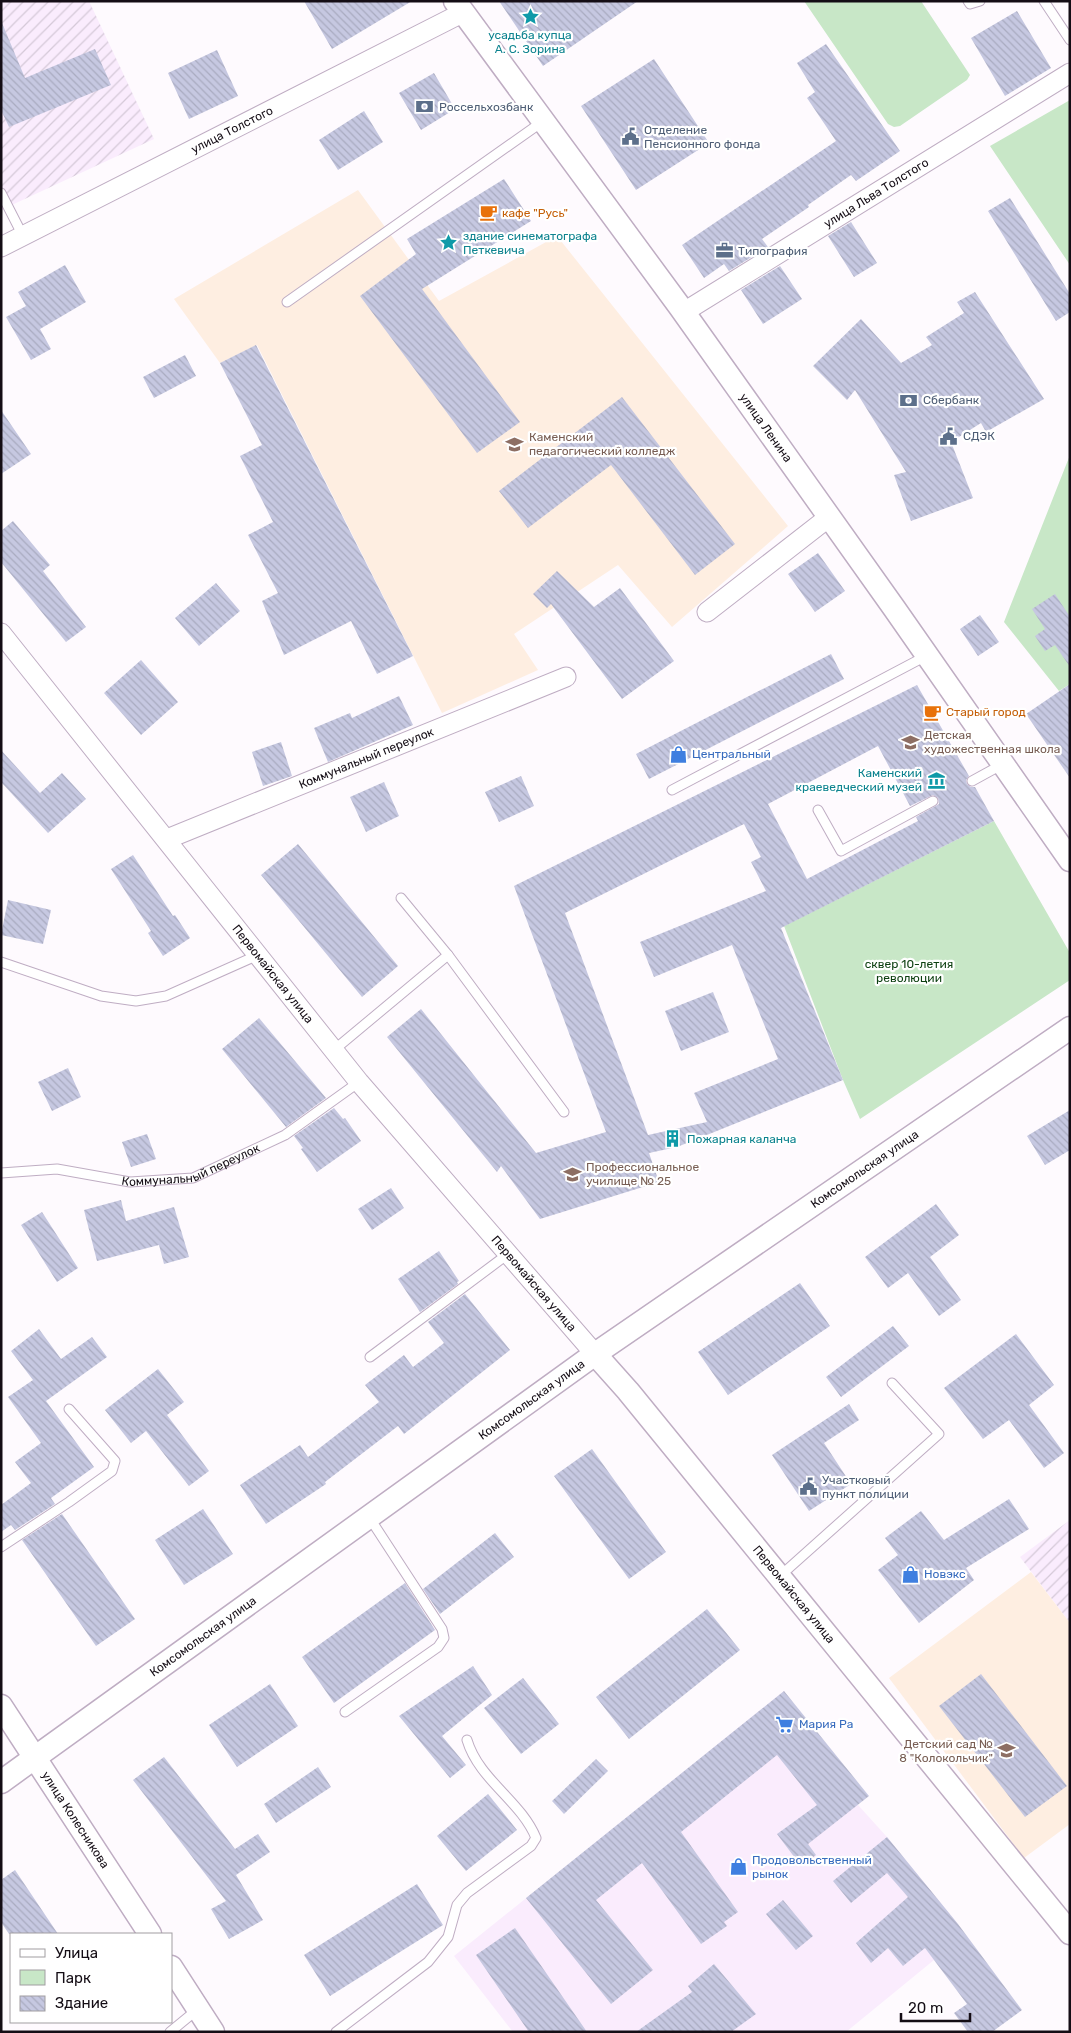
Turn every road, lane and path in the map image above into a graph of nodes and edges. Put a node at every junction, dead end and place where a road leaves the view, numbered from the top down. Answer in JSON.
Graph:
{"nodes":[{"id":1,"x":968,"y":1,"type":"edge"},
{"id":2,"x":980,"y":1,"type":"edge"},
{"id":3,"x":1044,"y":1,"type":"edge"},
{"id":4,"x":458,"y":7,"type":"edge"},
{"id":5,"x":1070,"y":40,"type":"edge"},
{"id":6,"x":1070,"y":73,"type":"edge"},
{"id":7,"x":542,"y":122,"type":"junction"},
{"id":8,"x":1,"y":193,"type":"edge"},
{"id":9,"x":23,"y":236,"type":"junction"},
{"id":10,"x":1,"y":247,"type":"edge"},
{"id":11,"x":286,"y":302,"type":"dead end"},
{"id":12,"x":684,"y":312,"type":"junction"},
{"id":13,"x":829,"y":517,"type":"junction"},
{"id":14,"x":707,"y":612,"type":"dead end"},
{"id":15,"x":1,"y":633,"type":"edge"},
{"id":16,"x":927,"y":655,"type":"junction"},
{"id":17,"x":566,"y":677,"type":"dead end"},
{"id":18,"x":1003,"y":764,"type":"junction"},
{"id":19,"x":972,"y":781,"type":"dead end"},
{"id":20,"x":672,"y":790,"type":"dead end"},
{"id":21,"x":933,"y":801,"type":"dead end"},
{"id":22,"x":818,"y":810,"type":"dead end"},
{"id":23,"x":167,"y":840,"type":"junction"},
{"id":24,"x":1070,"y":860,"type":"edge"},
{"id":25,"x":401,"y":898,"type":"dead end"},
{"id":26,"x":258,"y":955,"type":"junction"},
{"id":27,"x":448,"y":955,"type":"junction"},
{"id":28,"x":1,"y":962,"type":"edge"},
{"id":29,"x":1070,"y":1028,"type":"edge"},
{"id":30,"x":334,"y":1050,"type":"junction"},
{"id":31,"x":359,"y":1082,"type":"junction"},
{"id":32,"x":564,"y":1112,"type":"dead end"},
{"id":33,"x":1,"y":1173,"type":"edge"},
{"id":34,"x":508,"y":1254,"type":"junction"},
{"id":35,"x":595,"y":1354,"type":"junction"},
{"id":36,"x":370,"y":1356,"type":"dead end"},
{"id":37,"x":892,"y":1383,"type":"dead end"},
{"id":38,"x":68,"y":1408,"type":"dead end"},
{"id":39,"x":369,"y":1517,"type":"junction"},
{"id":40,"x":1,"y":1547,"type":"edge"},
{"id":41,"x":778,"y":1578,"type":"junction"},
{"id":42,"x":1,"y":1706,"type":"edge"},
{"id":43,"x":345,"y":1712,"type":"dead end"},
{"id":44,"x":467,"y":1740,"type":"dead end"},
{"id":45,"x":36,"y":1758,"type":"junction"},
{"id":46,"x":1,"y":1782,"type":"edge"},
{"id":47,"x":149,"y":1933,"type":"edge"},
{"id":48,"x":1070,"y":1933,"type":"edge"},
{"id":49,"x":172,"y":1969,"type":"edge"},
{"id":50,"x":198,"y":2009,"type":"junction"},
{"id":51,"x":170,"y":2032,"type":"edge"},
{"id":52,"x":213,"y":2032,"type":"edge"},
{"id":53,"x":336,"y":2032,"type":"edge"}],
"edges":[{"from":1,"to":2,"type":"lane"},
{"from":3,"to":5,"type":"lane"},
{"from":4,"to":7,"type":"street","name":"улица Ленина"},
{"from":4,"to":9,"type":"street","name":"улица Толстого"},
{"from":6,"to":12,"type":"street","name":"улица Льва Толстого"},
{"from":7,"to":11,"type":"lane"},
{"from":7,"to":12,"type":"street","name":"улица Ленина"},
{"from":8,"to":9,"type":"lane"},
{"from":9,"to":10,"type":"street","name":"улица Толстого"},
{"from":12,"to":13,"type":"street","name":"улица Ленина"},
{"from":13,"to":14,"type":"street"},
{"from":13,"to":16,"type":"street","name":"улица Ленина"},
{"from":15,"to":23,"type":"street","name":"Первомайская улица"},
{"from":16,"to":18,"type":"street","name":"улица Ленина"},
{"from":16,"to":20,"type":"lane"},
{"from":17,"to":23,"type":"street","name":"Коммунальный переулок"},
{"from":18,"to":19,"type":"lane"},
{"from":18,"to":24,"type":"street","name":"улица Ленина"},
{"from":21,"to":22,"type":"lane"},
{"from":23,"to":26,"type":"street","name":"Первомайская улица"},
{"from":25,"to":27,"type":"lane"},
{"from":26,"to":28,"type":"lane"},
{"from":26,"to":30,"type":"street","name":"Первомайская улица"},
{"from":27,"to":30,"type":"lane"},
{"from":27,"to":32,"type":"lane"},
{"from":29,"to":35,"type":"street","name":"Комсомольская улица"},
{"from":30,"to":31,"type":"street","name":"Первомайская улица"},
{"from":31,"to":33,"type":"lane","name":"Коммунальный переулок"},
{"from":31,"to":34,"type":"street","name":"Первомайская улица"},
{"from":34,"to":35,"type":"street","name":"Первомайская улица"},
{"from":34,"to":36,"type":"lane"},
{"from":35,"to":39,"type":"street","name":"Комсомольская улица"},
{"from":35,"to":41,"type":"street","name":"Первомайская улица"},
{"from":37,"to":41,"type":"lane"},
{"from":38,"to":40,"type":"lane"},
{"from":39,"to":43,"type":"lane"},
{"from":39,"to":45,"type":"street","name":"Комсомольская улица"},
{"from":41,"to":48,"type":"street","name":"Первомайская улица"},
{"from":42,"to":45,"type":"street","name":"улица Колесникова"},
{"from":44,"to":53,"type":"lane"},
{"from":45,"to":46,"type":"street","name":"Комсомольская улица"},
{"from":45,"to":47,"type":"street","name":"улица Колесникова"},
{"from":49,"to":50,"type":"street"},
{"from":50,"to":51,"type":"lane"},
{"from":50,"to":52,"type":"street"}]}
